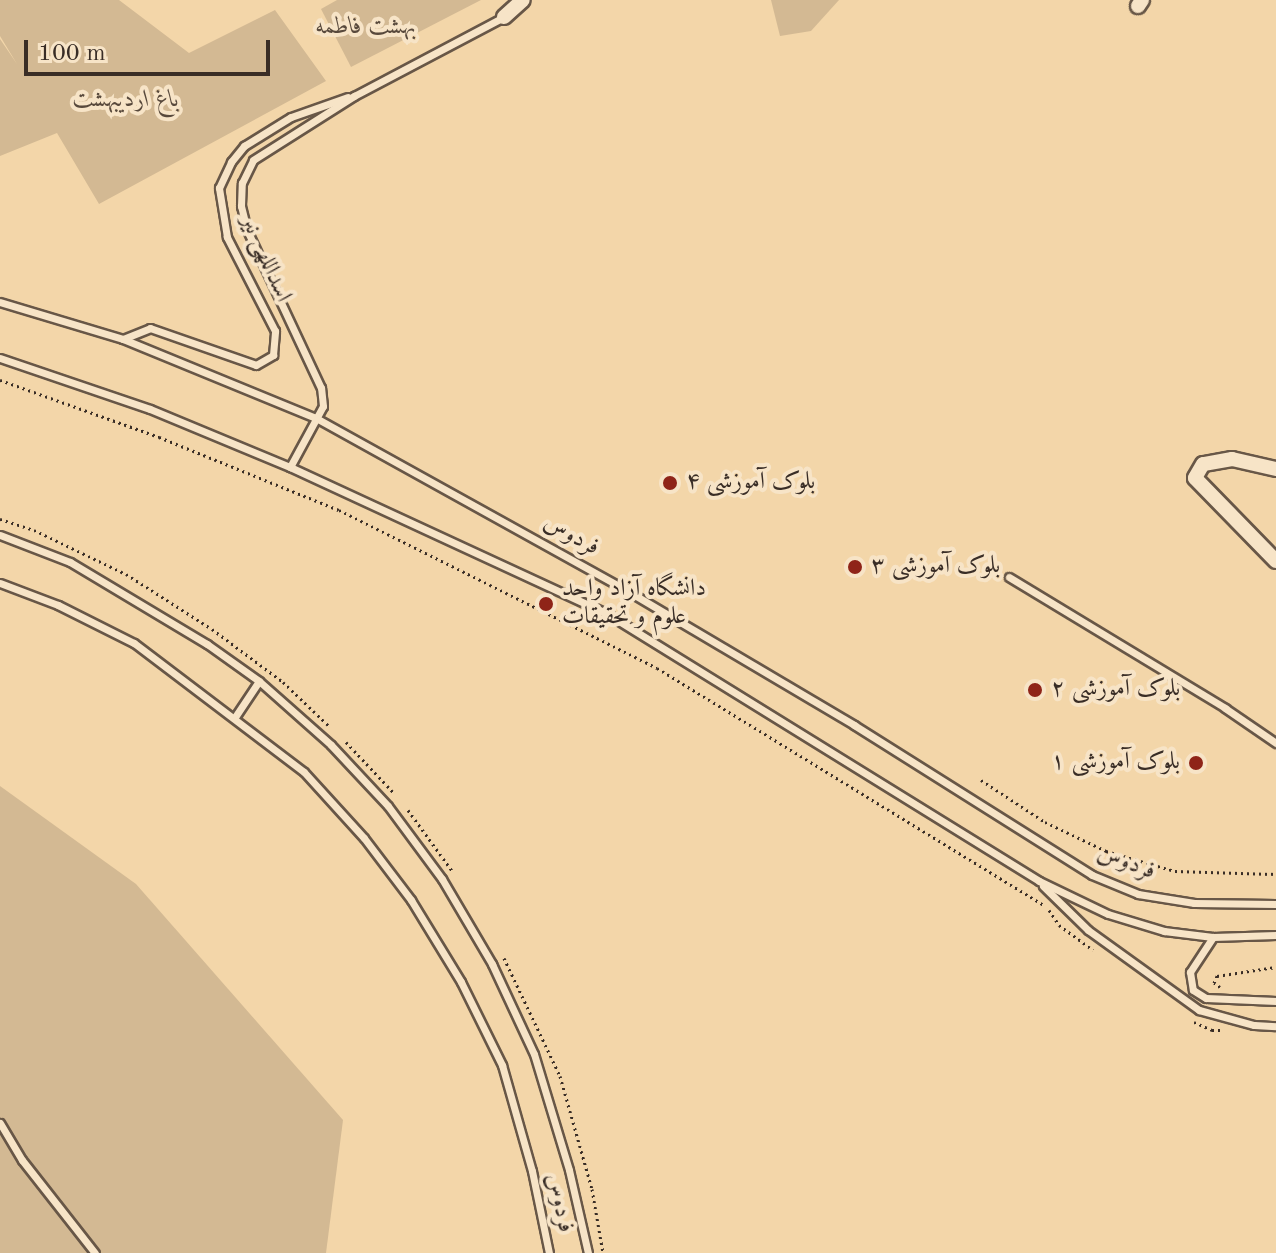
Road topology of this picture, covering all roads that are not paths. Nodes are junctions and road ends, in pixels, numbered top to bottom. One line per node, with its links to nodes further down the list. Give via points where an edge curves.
1 (523, 0): 2 (street, اسداللهی نیر)
2 (504, 17): 3 (lane, اسداللهی نیر)
3 (354, 96): 5 (lane, اسداللهی نیر, via 291,117 244,146 219,188 227,237 275,331 273,355 256,365 150,328); 7 (lane, اسداللهی نیر, via 253,160 242,183 247,230 321,388 323,406)
4 (0, 302): 5 (lane, فردوس)
5 (123, 339): 7 (lane, فردوس)
6 (0, 358): 8 (lane, via 150,409)
7 (316, 418): 8 (lane); 18 (lane, فردوس, via 635,595 1092,875 1149,896 1194,903)
8 (290, 467): 17 (lane, via 606,613)
9 (1276, 469): 11 (street, via 1232,459 1203,464 1195,478)
10 (0, 535): 14 (lane, فردوس, via 70,562)
11 (1276, 561)
12 (1009, 577): 16 (lane)
13 (0, 583): 15 (lane, فردوس, via 134,643)
14 (259, 681): 15 (lane); 26 (lane, فردوس, via 331,745 388,806 442,879 485,952 534,1054)
15 (235, 717): 25 (lane, فردوس, via 304,772 364,838 411,900 461,982 502,1065)
16 (1276, 743)
17 (1039, 881): 20 (lane, via 1108,914 1164,931); 22 (lane, via 1088,930 1199,1010)
18 (1276, 904)
19 (1276, 935): 20 (lane)
20 (1213, 937): 21 (lane, via 1190,972 1193,990 1206,998)
21 (1276, 1001)
22 (1276, 1026)
23 (0, 1123): 24 (lane, via 22,1160)
24 (95, 1253)
25 (549, 1253)
26 (588, 1253)

